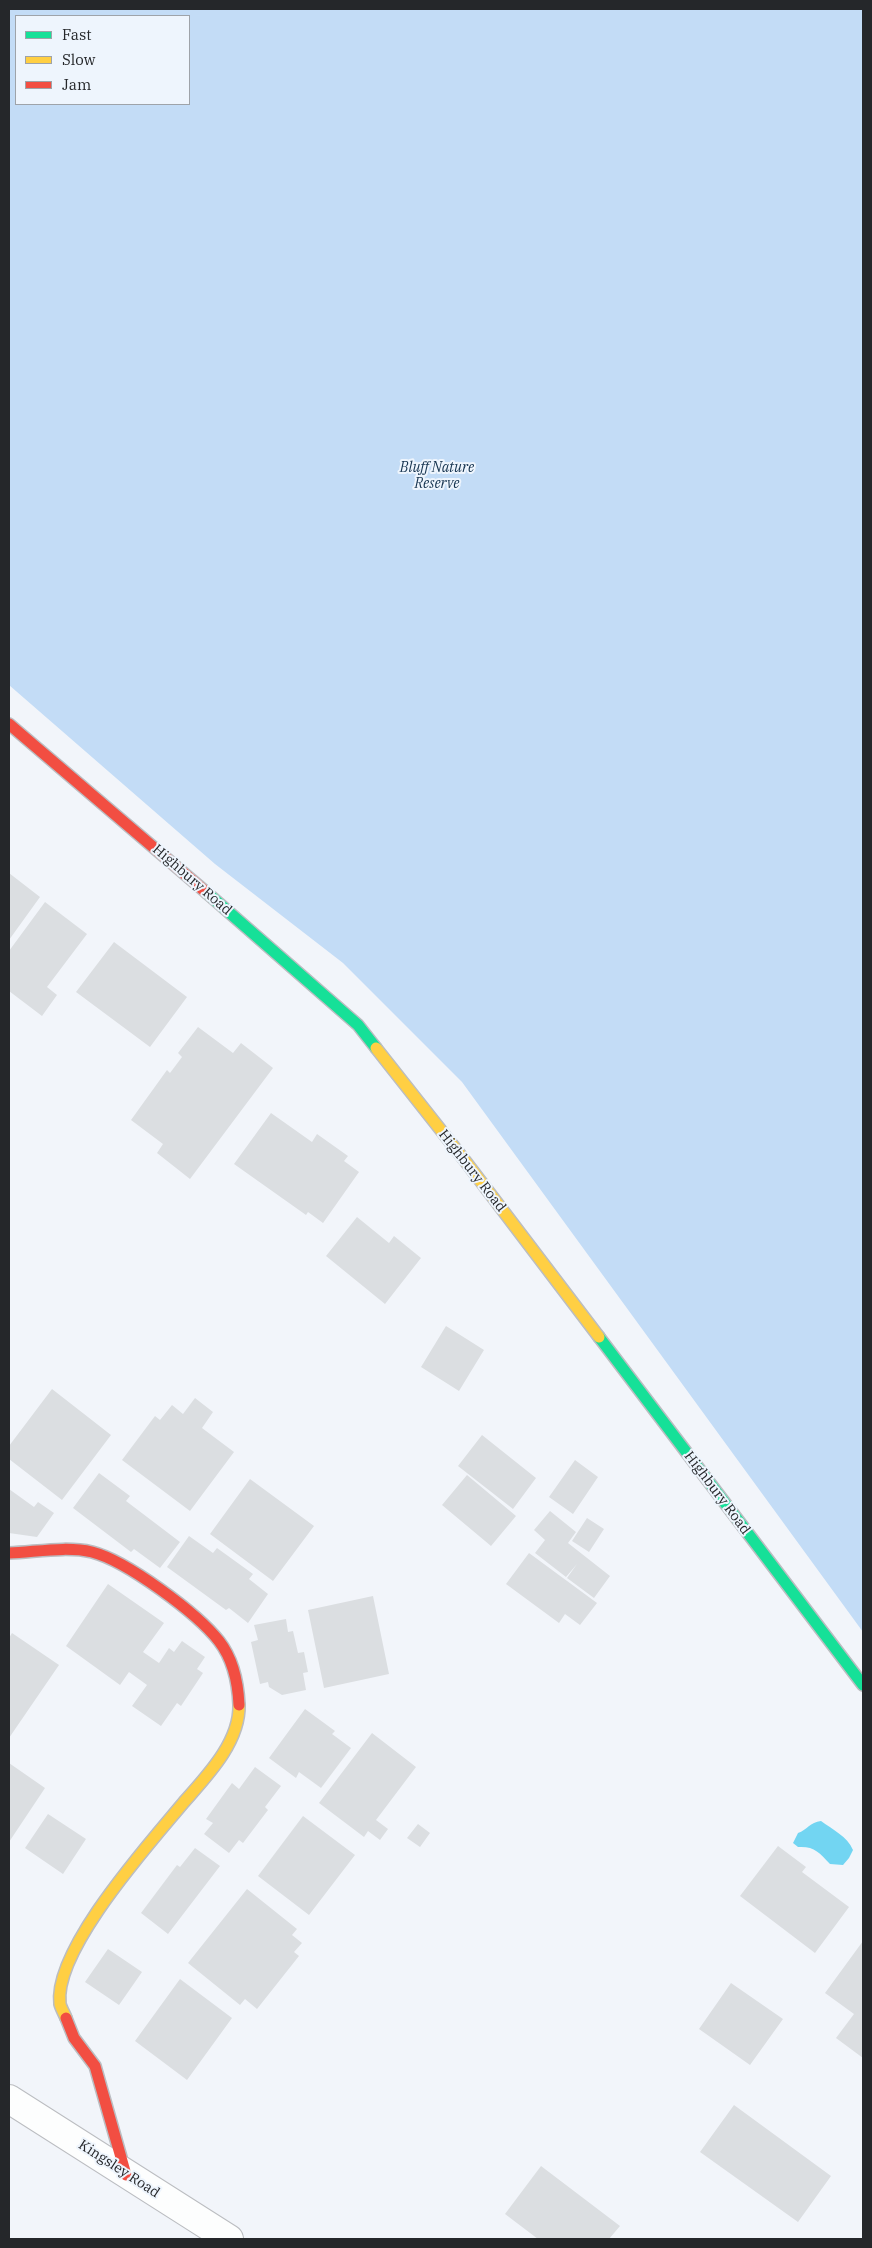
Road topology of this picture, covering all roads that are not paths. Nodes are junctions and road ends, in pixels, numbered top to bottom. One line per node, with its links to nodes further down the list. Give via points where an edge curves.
1 (9, 724): 3 (street, Highbury Road, via 358,1025 466,1162)
2 (9, 1553): 5 (street, via 91,1552 131,1569 196,1617 219,1641 232,1664 238,1687 239,1715 231,1739 208,1774 109,1893 77,1946 62,1979 60,2004 74,2038 95,2066)
3 (863, 1685)
4 (9, 2099): 5 (street, Kingsley Road)
5 (126, 2174): 6 (street, Kingsley Road)
6 (229, 2239)

